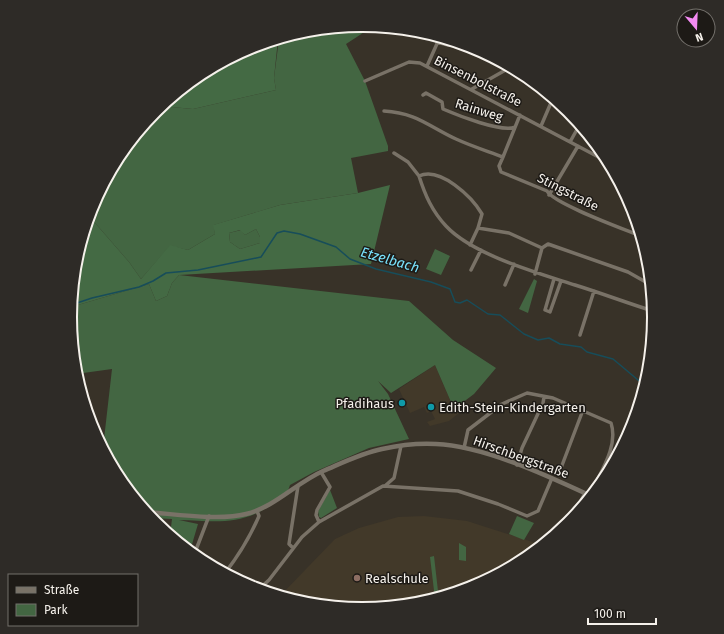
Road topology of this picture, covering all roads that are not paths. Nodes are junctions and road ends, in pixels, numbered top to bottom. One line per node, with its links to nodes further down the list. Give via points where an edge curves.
1 (437, 42): 2 (street)
2 (426, 66): 4 (street, Binsenbolstraße, via 409,62); 5 (street, Binsenbolstraße)
3 (505, 70): 5 (street)
4 (365, 80)
5 (472, 89): 9 (street, Binsenbolstraße)
6 (423, 95): 11 (street, Rainweg, via 426,93 442,102 443,109 460,116 504,128)
7 (551, 104): 10 (street)
8 (384, 111): 17 (street, via 399,112 418,118 457,140)
9 (520, 114): 10 (street, Binsenbolstraße); 11 (street, Stingstraße)
10 (541, 126): 13 (street, Binsenbolstraße)
11 (515, 128): 17 (street, Stingstraße)
12 (577, 130): 13 (street)
13 (570, 142): 14 (street, Binsenbolstraße)
14 (578, 146): 16 (street, Binsenbolstraße); 19 (street)
15 (394, 153): 18 (street, via 408,162)
16 (596, 155)
17 (503, 157): 19 (street, Stingstraße, via 499,166 501,172 547,191)
18 (418, 176): 20 (street, via 428,174 448,181 476,204 482,214); 22 (street, via 434,212 446,227)
19 (549, 195): 21 (street, Stingstraße)
20 (478, 228): 22 (street); 23 (street, via 508,233)
21 (634, 233)
22 (470, 245): 24 (street)
23 (542, 248): 27 (street); 30 (street, via 548,244 628,272)
24 (480, 250): 25 (street); 26 (street)
25 (514, 264): 27 (street); 31 (street)
26 (471, 270)
27 (535, 274): 28 (street)
28 (554, 279): 29 (street); 29 (street, via 545,310 550,312)
29 (560, 281): 32 (street)
30 (645, 282)
31 (505, 285)
32 (594, 291): 33 (street); 34 (street)
33 (647, 310)
34 (580, 335)
35 (544, 397): 36 (street); 38 (street, via 527,393 502,404 468,430); 39 (street)
36 (583, 410): 40 (street); 42 (street, via 611,423 614,433 611,448)
37 (401, 446): 38 (street, Hirschbergstraße, via 437,444); 41 (street, Hirschbergstraße, via 360,455); 44 (street, via 394,478)
38 (464, 448): 39 (street, Hirschbergstraße)
39 (517, 465): 43 (street, Hirschbergstraße)
40 (561, 468)
41 (321, 472): 45 (street, Hirschbergstraße); 50 (street, via 330,487 317,510)
42 (597, 477)
43 (552, 478): 44 (street, via 538,511 527,516 458,491); 46 (street, Hirschbergstraße)
44 (386, 485): 50 (street)
45 (298, 486): 47 (street, Hirschbergstraße); 52 (street, via 289,544)
46 (585, 493)
47 (257, 511): 49 (street, Hirschbergstraße, via 232,516); 53 (street, via 258,516 251,534)
48 (154, 513): 49 (street, Hirschbergstraße)
49 (209, 516): 51 (street)
50 (319, 522): 52 (street)
51 (196, 548)
52 (293, 548): 54 (street)
53 (228, 569)
54 (264, 585)

